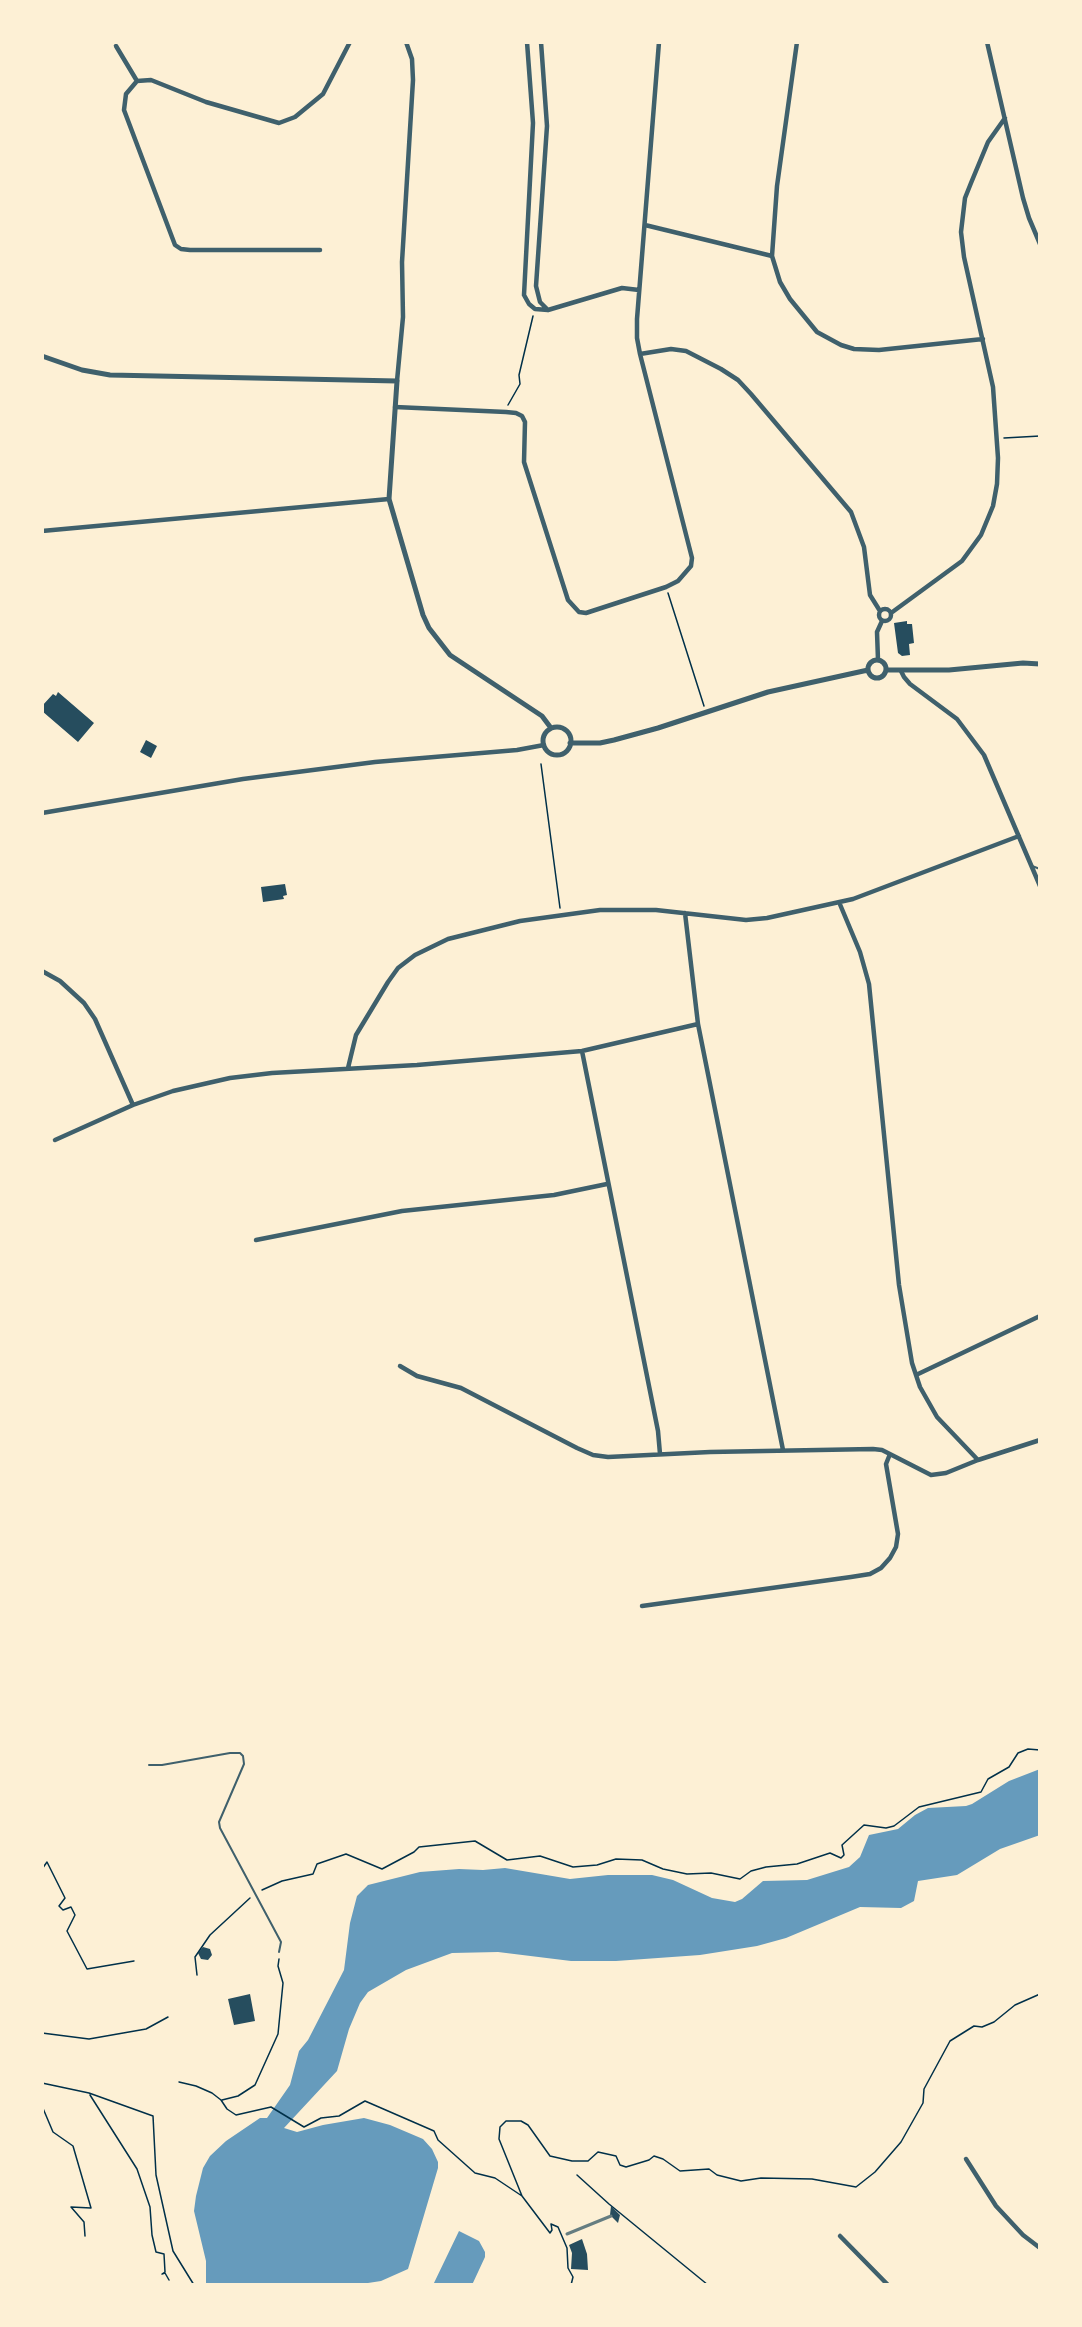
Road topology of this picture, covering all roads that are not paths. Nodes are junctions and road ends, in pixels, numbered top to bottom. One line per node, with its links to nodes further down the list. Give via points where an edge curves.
1 (350, 42): 9 (street, via 323,94 295,117 279,123 206,102 150,80)
2 (406, 42): 20 (street, via 413,80)
3 (527, 42): 16 (street, via 533,123 524,295 535,309)
4 (542, 42): 16 (street, via 547,126 536,286 540,302)
5 (659, 42): 11 (street)
6 (797, 42): 14 (street, via 777,186)
7 (987, 42): 10 (street)
8 (116, 46): 9 (street)
9 (137, 81): 13 (street, via 126,94 124,110 175,244 190,250)
10 (1005, 118): 12 (street, via 1026,208); 17 (street, via 988,142 962,212 964,257)
11 (645, 225): 14 (street); 15 (street)
12 (1040, 244)
13 (320, 250)
14 (772, 255): 17 (street, via 780,282 807,323 841,345 879,350)
15 (639, 290): 16 (street, via 622,288); 18 (street)
16 (548, 310)
17 (983, 339): 25 (street, via 993,387 997,438 998,484 993,506 981,535 962,561)
18 (640, 354): 21 (street, via 692,566 666,587 586,614 573,608 568,600 524,462 522,416); 24 (street, via 686,351 721,369 751,393 851,512 864,547 870,595)
19 (42, 356): 20 (street, via 110,375)
20 (397, 381): 21 (street)
21 (395, 407): 22 (street)
22 (389, 499): 23 (street); 32 (street, via 420,606 438,641 465,666 543,716)
23 (42, 531)
24 (880, 611): 25 (street, via 885,608); 26 (street)
25 (891, 612): 26 (street, via 889,620)
26 (882, 621): 27 (street)
27 (878, 660): 29 (street); 30 (street)
28 (1040, 664): 31 (street)
29 (868, 670): 30 (street, via 879,678); 33 (street, via 768,692 614,740)
30 (886, 670): 31 (street)
31 (902, 671): 36 (street, via 910,684 944,708 970,734 984,755)
32 (551, 728): 33 (street, via 567,731); 34 (street, via 545,734)
33 (570, 743): 34 (street, via 558,755)
34 (544, 745): 35 (street, via 243,779)
35 (42, 813)
36 (1019, 836): 37 (street); 40 (street)
37 (1032, 866): 38 (lane); 39 (street)
38 (1040, 869)
39 (1040, 886)
40 (839, 902): 41 (street, via 746,920); 52 (street, via 861,952 869,984 899,1285)
41 (685, 913): 43 (street); 45 (street, via 622,909 561,915 448,939 398,969 352,1043)
42 (42, 971): 46 (street, via 60,981 95,1019)
43 (698, 1024): 44 (street); 54 (street)
44 (582, 1052): 45 (street); 48 (street)
45 (348, 1068): 46 (street, via 230,1078)
46 (134, 1105): 47 (street)
47 (55, 1140)
48 (607, 1184): 49 (street, via 554,1195 402,1211); 55 (street)
49 (256, 1240)
50 (1040, 1316): 52 (street)
51 (400, 1366): 55 (street, via 417,1376 471,1392 593,1455)
52 (916, 1375): 57 (street, via 937,1417)
53 (1040, 1440): 57 (street)
54 (783, 1450): 55 (street); 56 (street, via 873,1449)
55 (660, 1454)
56 (890, 1454): 57 (street, via 931,1475); 58 (street, via 886,1464 898,1534 896,1547 881,1568 870,1574)
57 (978, 1460)
58 (642, 1606)
59 (149, 1765): 60 (lane, via 230,1753 243,1756 244,1764 219,1822 281,1942)
60 (279, 1952)
61 (966, 2159): 63 (street, via 996,2206)
62 (840, 2236): 64 (street)
63 (1040, 2248)
64 (888, 2285)

